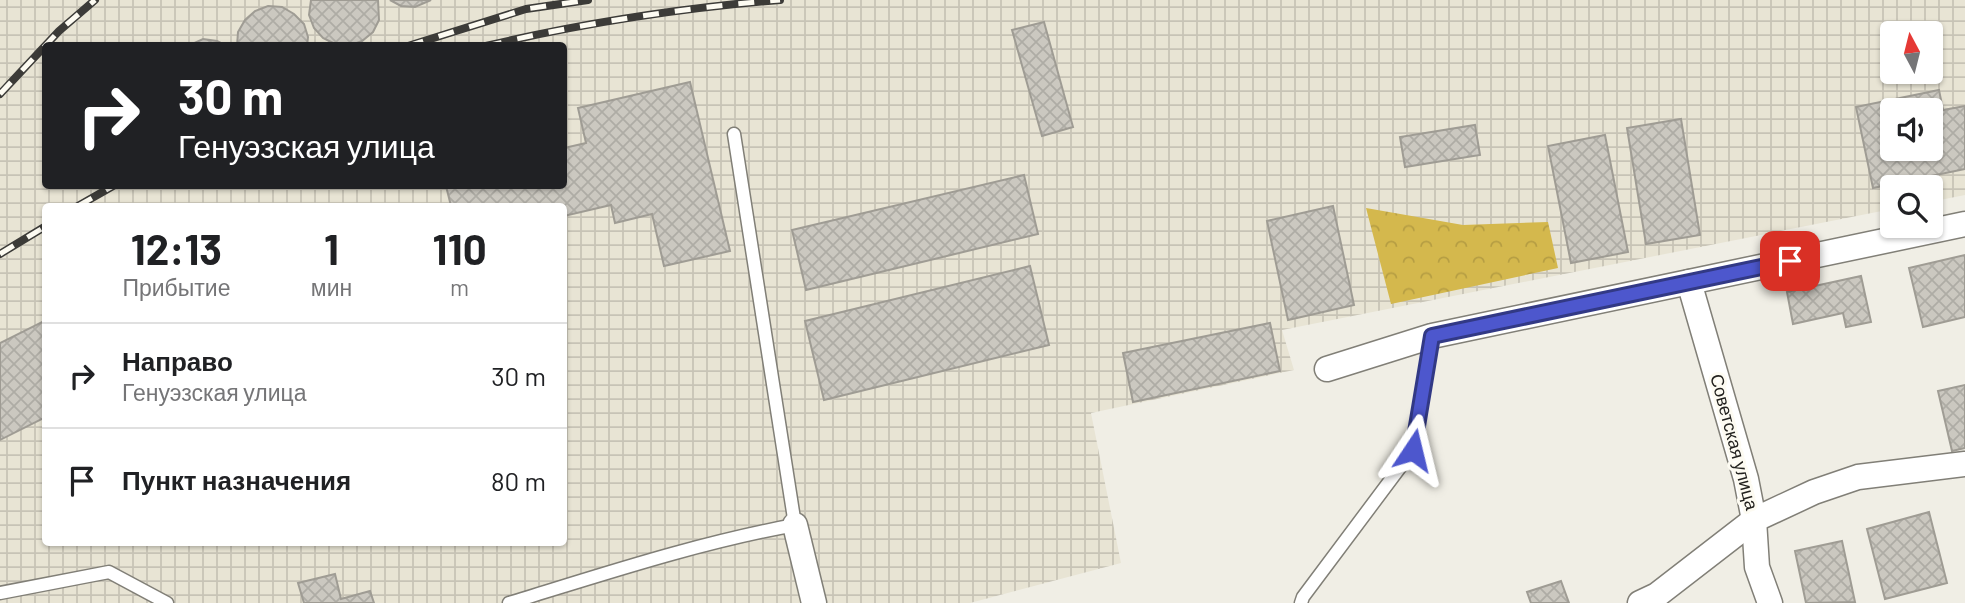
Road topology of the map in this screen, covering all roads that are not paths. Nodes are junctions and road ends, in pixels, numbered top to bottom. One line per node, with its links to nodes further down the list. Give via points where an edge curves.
1 (734, 134): 8 (lane)
2 (1965, 224): 3 (street)
3 (1689, 282): 4 (street); 7 (street, Советская улица)
4 (1432, 336): 5 (street); 13 (lane, via 1413,450)
5 (1327, 369)
6 (1965, 464): 7 (street, via 1858,477)
7 (1754, 520): 14 (street, via 1657,595); 15 (street, Советская улица, via 1757,567)
8 (795, 525): 11 (lane, via 653,558); 12 (street)
9 (0, 593): 10 (lane, via 109,572)
10 (167, 603)
11 (509, 603)
12 (814, 603)
13 (1301, 603)
14 (1640, 603)
15 (1770, 603)

